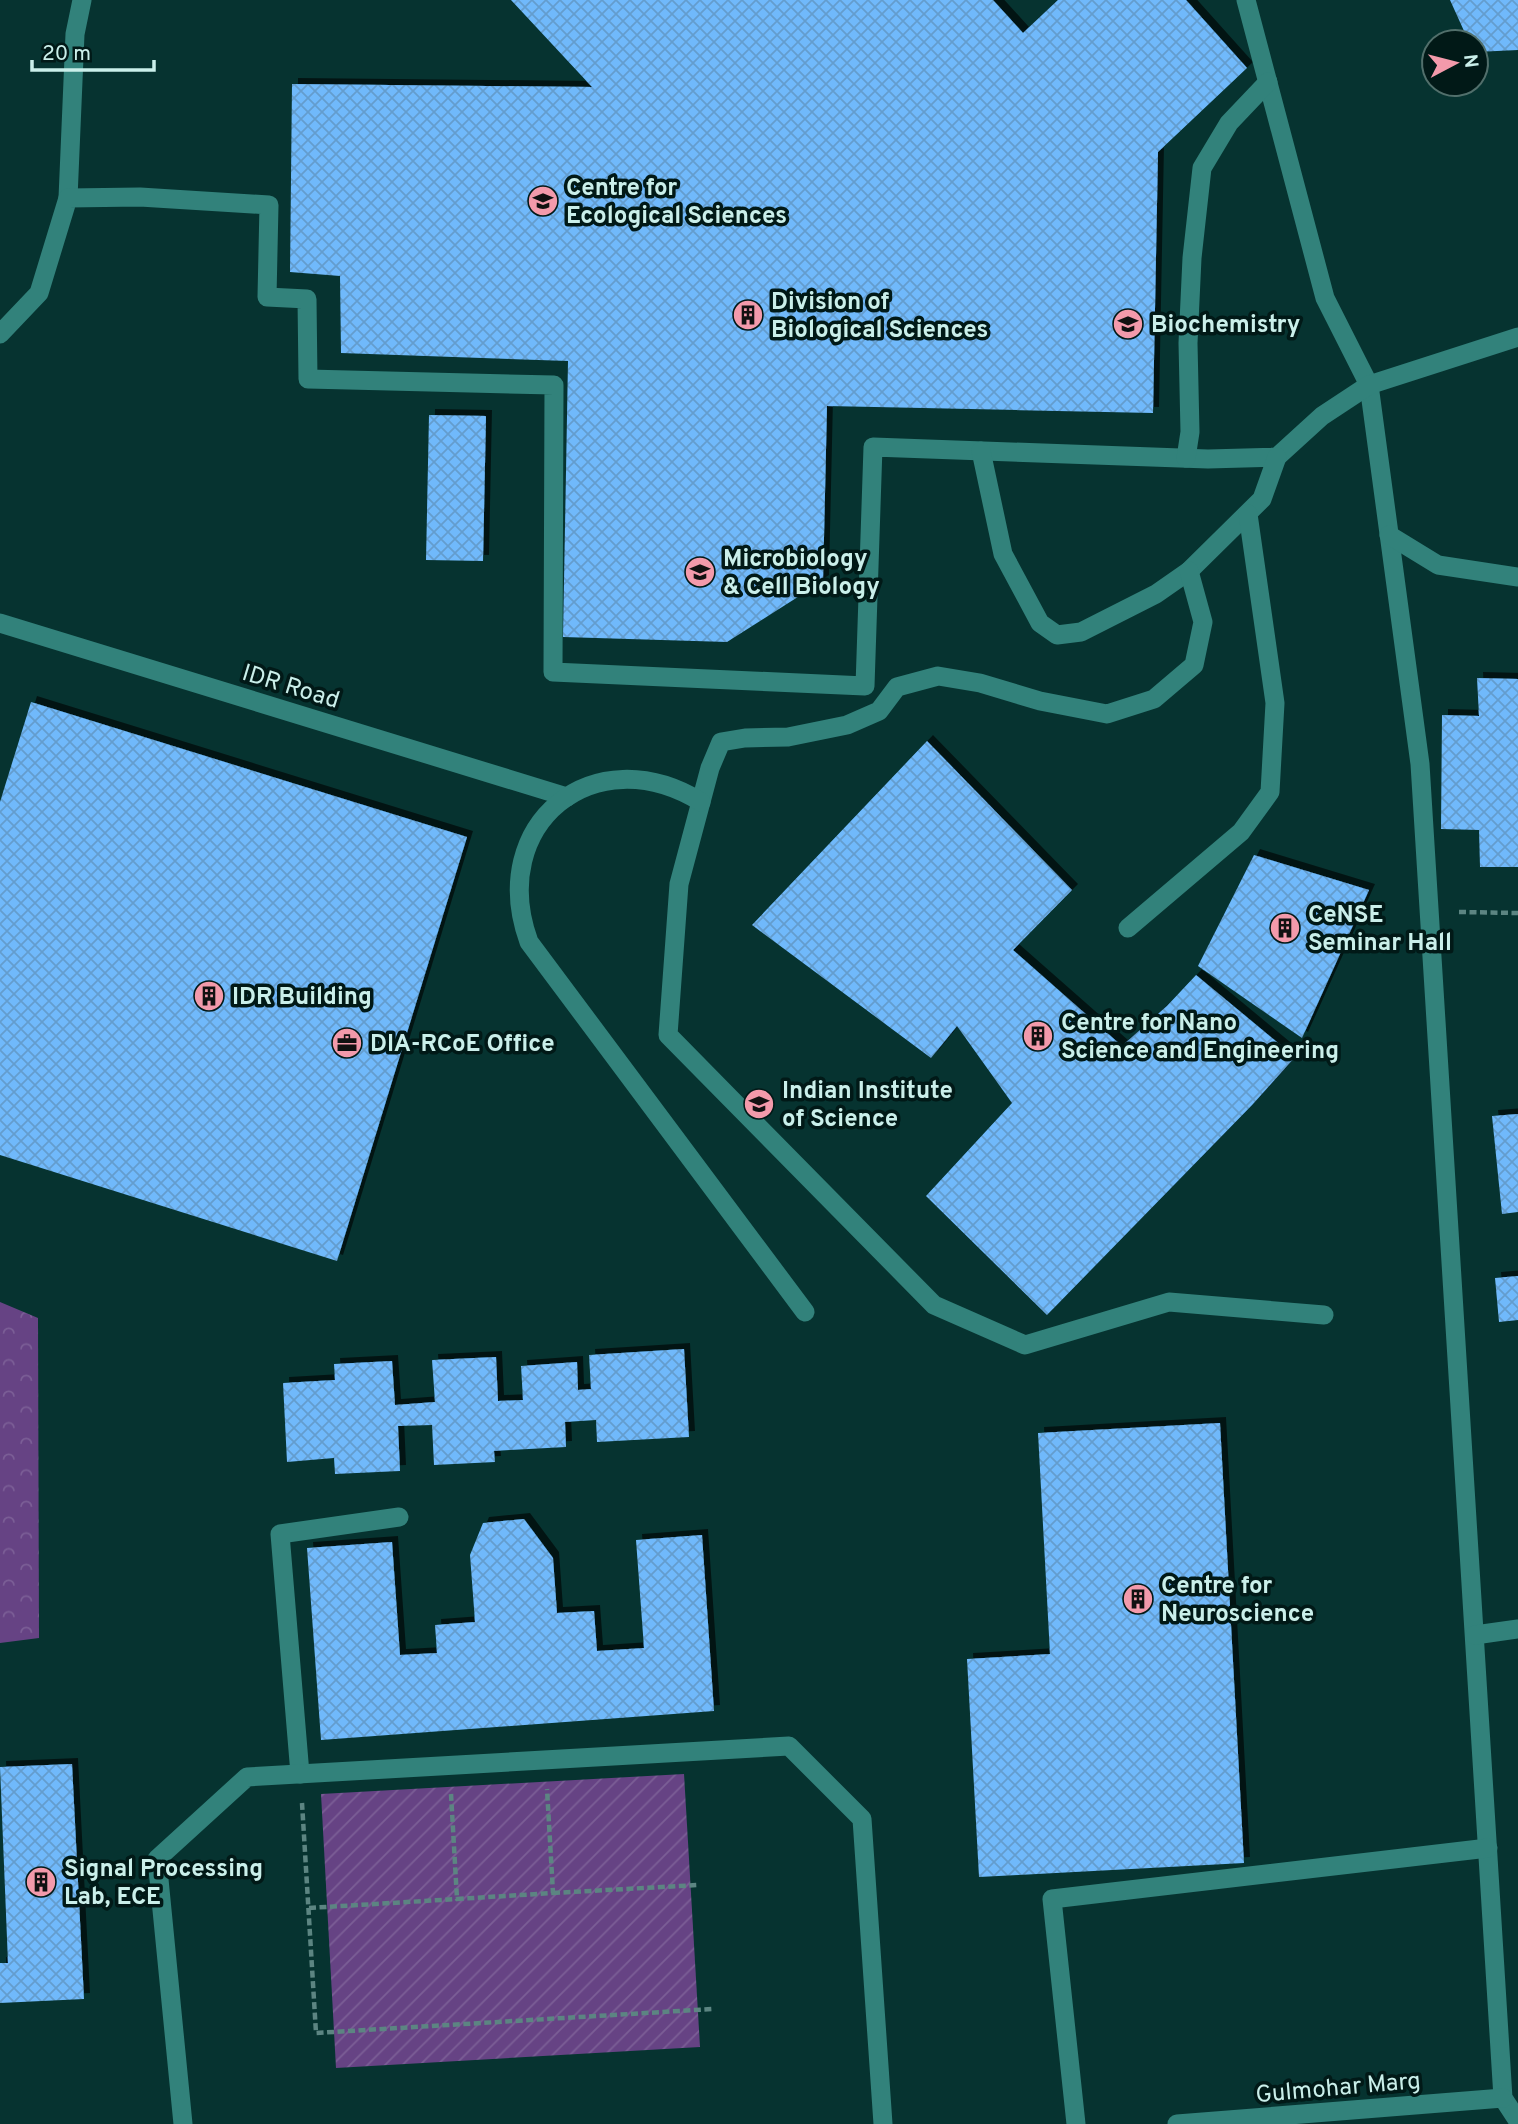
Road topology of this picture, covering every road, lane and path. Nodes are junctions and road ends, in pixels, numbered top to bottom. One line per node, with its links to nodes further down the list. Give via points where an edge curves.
1 (82, 0): 4 (lane, via 75,34)
2 (1246, 0): 3 (lane)
3 (1268, 82): 7 (lane, via 1325,298); 10 (lane, via 1229,124 1202,168 1192,258)
4 (68, 198): 5 (lane, via 39,293); 8 (lane, via 140,197 269,205 267,297 307,299 308,379 554,385 553,672 865,686 873,447)
5 (0, 334)
6 (1518, 337): 7 (lane)
7 (1369, 385): 9 (lane, via 1322,416); 12 (lane)
8 (981, 451): 10 (lane); 13 (lane, via 1003,554 1040,623 1057,635 1092,627)
9 (1277, 457): 10 (lane); 11 (lane, via 1262,499)
10 (1186, 458)
11 (1248, 514): 13 (lane); 20 (lane, via 1275,703 1270,792 1241,832)
12 (1389, 535): 14 (lane, via 1438,565); 18 (lane, via 1420,764)
13 (1189, 571): 17 (lane, via 1203,622 1194,665 1154,699 1107,714 938,676 897,687 879,711 847,726 721,742)
14 (1518, 576)
15 (0, 623): 16 (lane, IDR Road)
16 (567, 797): 17 (lane, via 588,785 635,778 659,781); 21 (lane, via 531,837 521,862 518,902 529,942)
17 (701, 802): 22 (lane, via 679,884 668,1035 934,1305 1025,1345 1169,1301)
18 (1430, 911): 19 (path); 25 (lane)
19 (1518, 913)
20 (1128, 928)
21 (805, 1312)
22 (1324, 1315)
23 (399, 1517): 28 (lane, via 280,1534)
24 (1518, 1629): 25 (lane)
25 (1475, 1635): 29 (lane)
26 (546, 1760): 27 (lane); 31 (path); 38 (lane, via 789,1746 862,1819)
27 (449, 1765): 28 (lane); 32 (path)
28 (300, 1774): 33 (path); 37 (lane, via 247,1777 157,1859)
29 (1488, 1848): 35 (lane); 39 (lane, via 1052,1899)
30 (698, 1885): 31 (path)
31 (553, 1893): 32 (path)
32 (457, 1899): 33 (path)
33 (309, 1908): 34 (path, via 316,2033)
34 (712, 2009)
35 (1503, 2098): 36 (lane); 40 (lane, Gulmohar Marg)
36 (1518, 2121)
37 (183, 2124)
38 (883, 2124)
39 (1076, 2124)
40 (1177, 2124)

